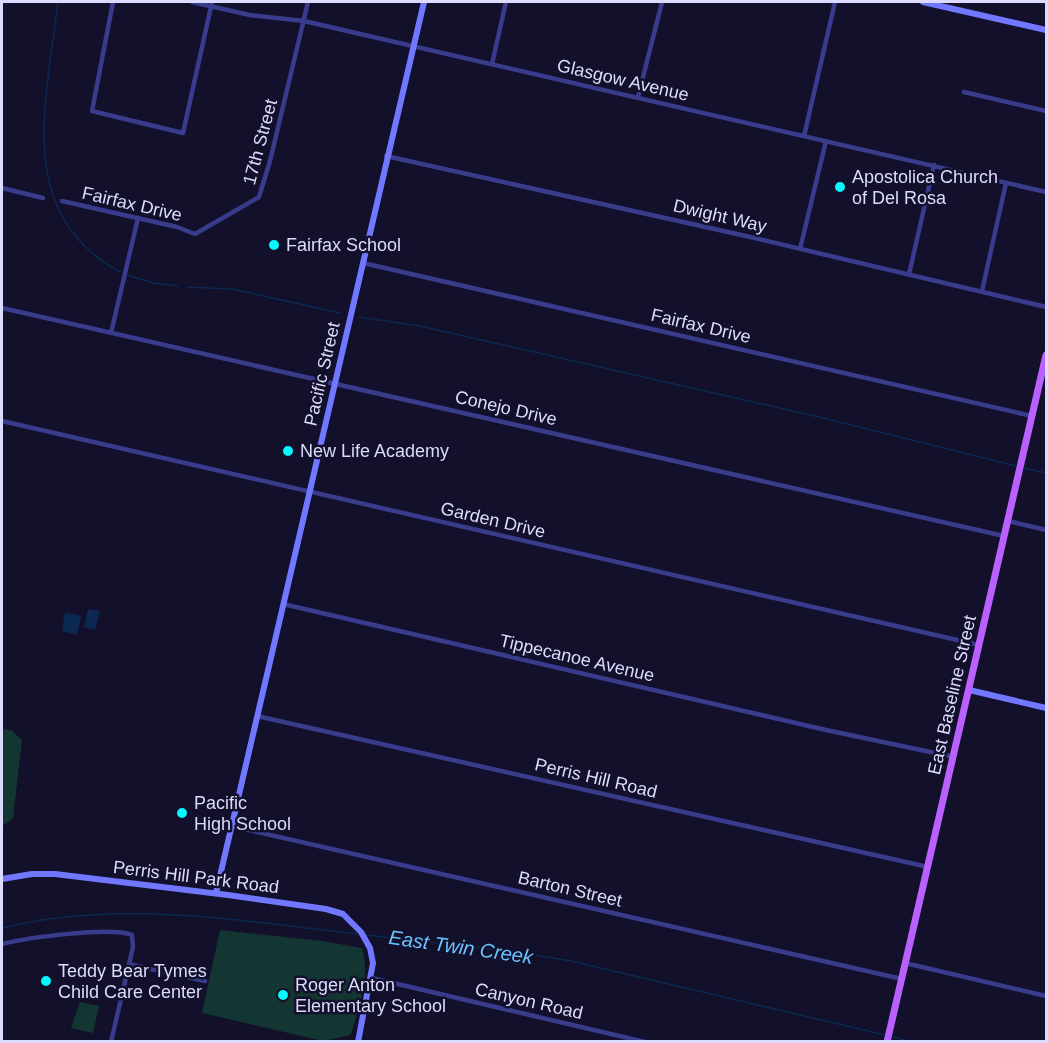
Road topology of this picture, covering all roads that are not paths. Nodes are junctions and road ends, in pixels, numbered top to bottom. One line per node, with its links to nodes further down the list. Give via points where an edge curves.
1 (114, 2): 9 (street, via 92,111 183,133)
2 (192, 2): 9 (street, Glasgow Avenue)
3 (308, 2): 10 (street, 17th Street)
4 (424, 2): 12 (street, Pacific Street)
5 (506, 2): 13 (street)
6 (662, 2): 15 (street)
7 (836, 2): 17 (street)
8 (923, 2): 11 (street)
9 (212, 4): 10 (street, Glasgow Avenue, via 250,15)
10 (304, 21): 12 (street, Glasgow Avenue); 27 (street, 17th Street, via 263,190 259,197)
11 (1047, 30)
12 (414, 46): 13 (street, Glasgow Avenue); 19 (street, Pacific Street)
13 (492, 64): 15 (street, Glasgow Avenue)
14 (964, 92): 16 (street)
15 (639, 97): 17 (street, Glasgow Avenue)
16 (1047, 111)
17 (804, 136): 18 (street, Glasgow Avenue)
18 (826, 141): 20 (street, Glasgow Avenue); 28 (street)
19 (386, 156): 28 (street, Dwight Way); 29 (street, Pacific Street)
20 (934, 165): 21 (street, Glasgow Avenue); 30 (street)
21 (1006, 183): 23 (street, Glasgow Avenue); 31 (street)
22 (2, 188): 24 (street)
23 (1047, 192)
24 (43, 198)
25 (63, 201): 26 (street, Fairfax Drive)
26 (138, 218): 27 (street, Fairfax Drive); 34 (street)
27 (195, 234)
28 (800, 249): 30 (street, Dwight Way)
29 (363, 263): 36 (street, Pacific Street); 37 (street, Fairfax Drive)
30 (909, 274): 31 (street, Dwight Way)
31 (982, 291): 32 (street, Dwight Way)
32 (1047, 307)
33 (2, 308): 34 (street, Conejo Drive)
34 (111, 333): 36 (street, Conejo Drive)
35 (1047, 355): 37 (main road, East Baseline Street)
36 (335, 382): 39 (street, Pacific Street); 42 (street, Conejo Drive)
37 (1032, 416): 40 (main road, East Baseline Street)
38 (2, 421): 39 (street, Garden Drive)
39 (309, 492): 43 (street, Pacific Street); 44 (street, Garden Drive)
40 (1008, 521): 41 (street); 42 (main road, East Baseline Street)
41 (1047, 530)
42 (1004, 536): 44 (main road, East Baseline Street)
43 (283, 604): 47 (street, Pacific Street); 48 (street, Tippecanoe Avenue)
44 (979, 645): 45 (main road, East Baseline Street)
45 (969, 690): 46 (street); 48 (main road, East Baseline Street)
46 (1047, 708)
47 (257, 716): 49 (street, Pacific Street); 50 (street, Perris Hill Road)
48 (954, 757): 50 (main road, East Baseline Street)
49 (231, 826): 52 (street, Pacific Street); 57 (street, Barton Street)
50 (928, 867): 54 (main road, East Baseline Street)
51 (2, 879): 52 (street, Perris Hill Park Road, via 55,874)
52 (216, 893): 56 (street, Perris Hill Park Road, via 326,909 352,921 369,946)
53 (2, 944): 55 (street, via 30,937 126,932 134,941)
54 (905, 963): 57 (main road, East Baseline Street); 59 (street)
55 (129, 964): 58 (street); 60 (street)
56 (372, 978): 61 (street); 62 (street, Canyon Road)
57 (902, 979): 63 (main road, East Baseline Street)
58 (205, 981)
59 (1047, 996)
60 (111, 1041)
61 (358, 1041)
62 (645, 1041)
63 (887, 1041)

